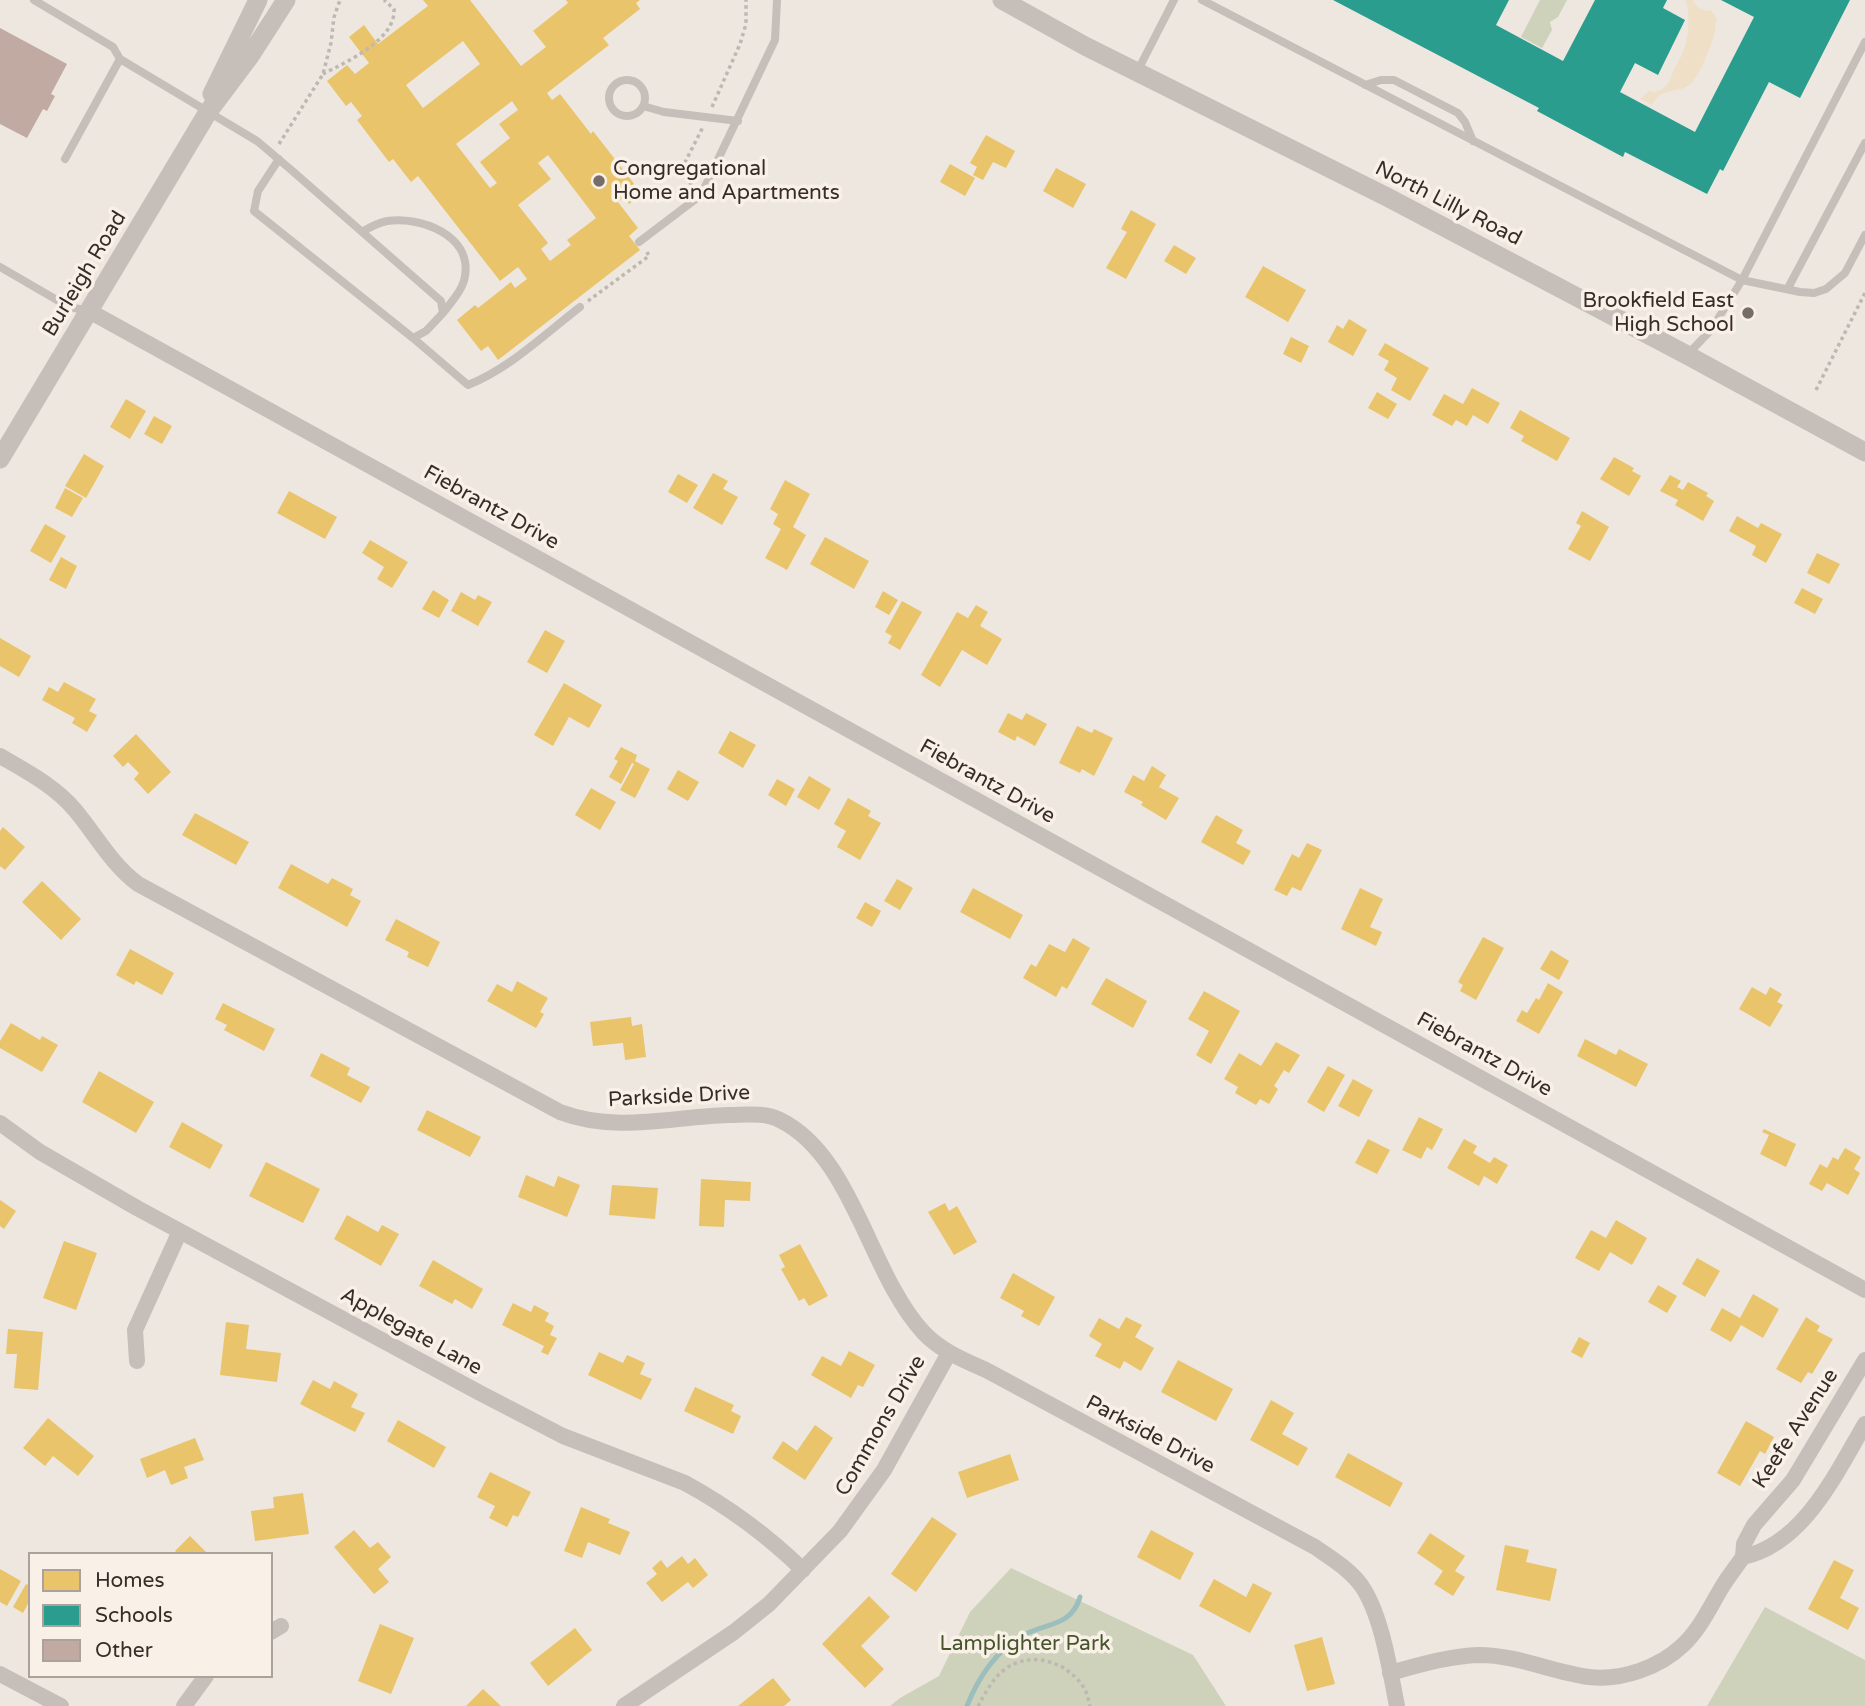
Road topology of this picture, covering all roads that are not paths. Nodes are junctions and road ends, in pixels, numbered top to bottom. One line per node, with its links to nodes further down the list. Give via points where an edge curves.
1 (34, 0): 9 (lane, via 113,47)
2 (258, 0): 13 (street, Burleigh Road, via 215,85)
3 (286, 0): 13 (street, Burleigh Road)
4 (777, 0): 14 (lane, via 775,40)
5 (1174, 0): 10 (lane)
6 (1202, 0): 11 (lane)
7 (1002, 1): 10 (street, North Lilly Road)
8 (1865, 42): 23 (lane)
9 (120, 59): 13 (lane); 18 (lane)
10 (1137, 72): 29 (street, North Lilly Road)
11 (1365, 85): 15 (lane); 15 (lane, via 1394,80 1447,107 1465,122)
12 (643, 106): 12 (lane, via 643,89 634,81 622,80 609,92 609,104 617,114 635,115); 14 (lane)
13 (208, 112): 17 (lane); 26 (street, Burleigh Road)
14 (738, 121): 21 (lane, via 701,195)
15 (1473, 141): 23 (lane)
16 (1865, 143): 24 (lane)
17 (276, 157): 19 (lane); 28 (lane, via 258,191 254,211)
18 (65, 159)
19 (362, 232): 27 (lane, via 441,301); 27 (lane, via 388,221 410,222 434,227 453,240 463,254 466,272)
20 (1865, 235): 24 (lane, via 1845,273 1826,289 1814,293)
21 (639, 242)
22 (0, 267): 26 (lane, via 69,307)
23 (1742, 280): 24 (lane); 29 (lane, via 1710,330)
24 (1788, 288)
25 (580, 307): 28 (lane, via 513,359 468,386)
26 (89, 311): 31 (street, Burleigh Road); 35 (street, Fiebrantz Drive)
27 (443, 313): 28 (lane)
28 (413, 338)
29 (1687, 355): 30 (street, North Lilly Road)
30 (1865, 452)
31 (0, 459)
32 (0, 756): 36 (street, Parkside Drive, via 62,797 115,863 138,884 560,1112 608,1123 762,1114 780,1120 816,1146 827,1161 907,1309 923,1332)
33 (0, 1123): 34 (street, Applegate Lane, via 40,1152)
34 (180, 1231): 38 (street, via 135,1330); 41 (street, Applegate Lane, via 563,1436 685,1483 744,1518)
35 (1865, 1290)
36 (949, 1353): 41 (street, Commons Drive, via 878,1480); 42 (street, Parkside Drive, via 1315,1547 1344,1567 1362,1586 1379,1626)
37 (1865, 1360): 40 (street, Keefe Avenue, via 1793,1480 1755,1525)
38 (137, 1361)
39 (1865, 1424): 40 (street, via 1810,1511 1787,1536 1761,1553)
40 (1743, 1557): 42 (street, Keefe Avenue, via 1683,1645 1648,1669 1592,1678 1480,1655)
41 (803, 1570): 47 (street, Commons Drive, via 734,1632)
42 (1390, 1672): 48 (street, Parkside Drive)
43 (0, 1674): 45 (street)
44 (205, 1678): 46 (street)
45 (61, 1706)
46 (184, 1706)
47 (624, 1706)
48 (1397, 1706)

